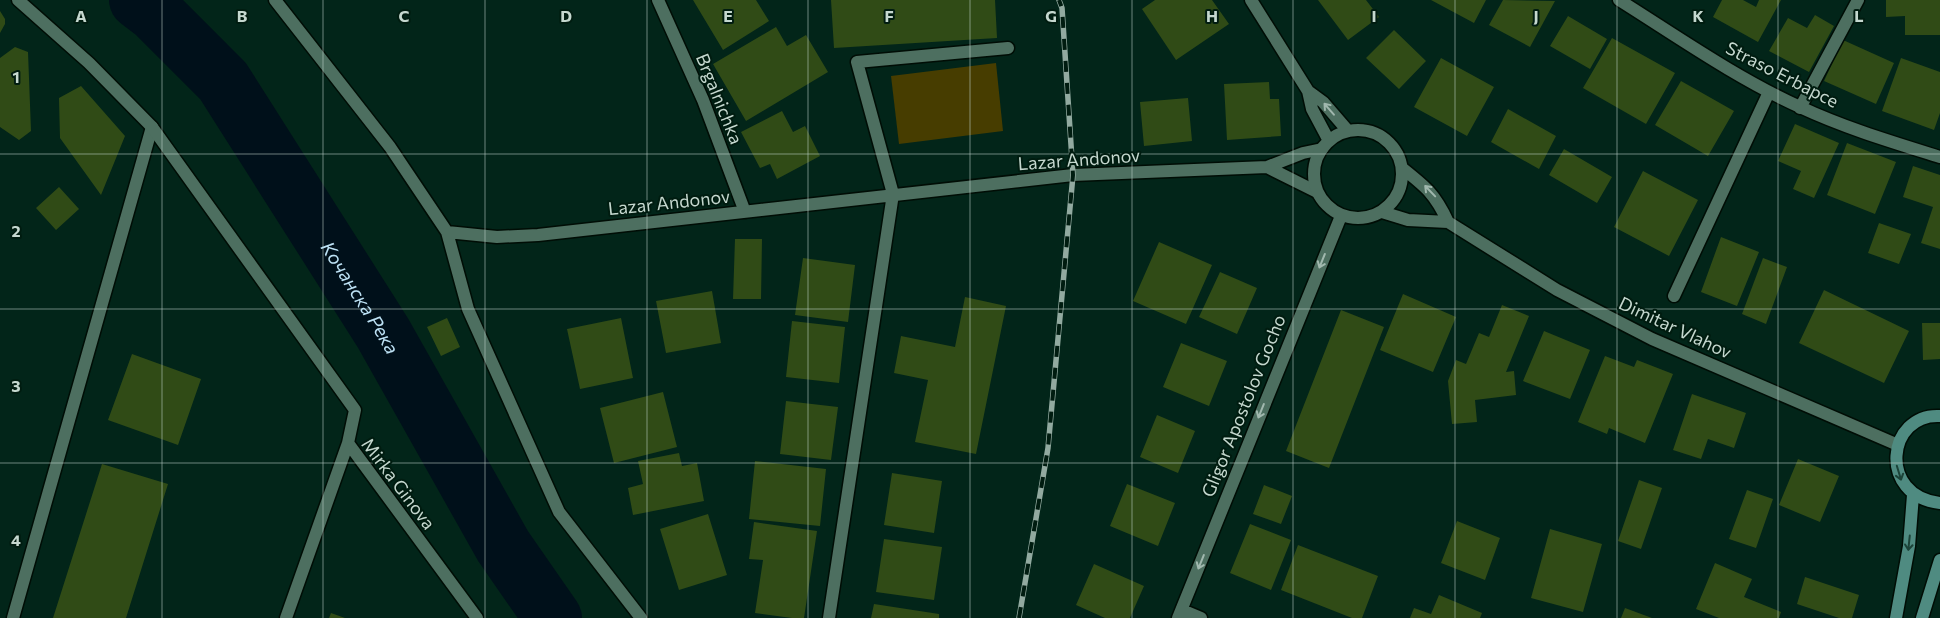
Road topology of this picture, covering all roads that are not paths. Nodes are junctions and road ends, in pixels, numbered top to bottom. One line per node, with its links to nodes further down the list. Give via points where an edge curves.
1 (18, 0): 11 (street, via 89,63)
2 (275, 0): 23 (street, via 390,147)
3 (658, 0): 19 (street, Brgalnichka, via 703,100)
4 (1251, 0): 8 (street)
5 (1619, 0): 9 (street, Straso Erbapce)
6 (1858, 0): 10 (street)
7 (1008, 48): 18 (street, via 857,62)
8 (1308, 91): 12 (street, one-way to 8, via 1323,102); 13 (street)
9 (1769, 92): 10 (street, Straso Erbapce); 24 (street)
10 (1800, 108): 14 (street, Straso Erbapce, via 1858,132)
11 (152, 127): 26 (street, via 354,410); 32 (street)
12 (1348, 131): 13 (street); 16 (street, via 1363,130 1389,142 1398,154)
13 (1325, 145): 15 (street, Lazar Andonov); 17 (street, via 1315,162)
14 (1940, 157)
15 (1267, 167): 17 (street, Lazar Andonov); 18 (street, Lazar Andonov, via 1074,176)
16 (1402, 168): 20 (street, via 1398,193); 22 (street, one-way to 16, via 1429,189)
17 (1317, 192): 21 (street, via 1331,210)
18 (893, 194): 19 (street, Lazar Andonov); 36 (street)
19 (745, 212): 23 (street, Lazar Andonov, via 538,235 497,237)
20 (1382, 212): 21 (street, via 1369,218); 22 (street, Dimitar Vlahov, via 1408,220)
21 (1341, 216): 31 (street, Gligor Apostolov Gocho, one-way to 31)
22 (1448, 222): 27 (street, Dimitar Vlahov, via 1557,290 1652,339)
23 (447, 232): 35 (street, via 468,309 559,512)
24 (1674, 296)
25 (1940, 416): 27 (main road, via 1918,420 1906,430)
26 (348, 443): 33 (street, Mirka Ginova); 34 (street, Mirka Ginova)
27 (1898, 445): 28 (main road, one-way to 28, via 1896,463 1901,481)
28 (1913, 495): 29 (main road, via 1927,502); 38 (main road, one-way to 38, via 1910,546)
29 (1940, 503)
30 (1940, 560): 39 (main road)
31 (1180, 614): 37 (street, Gligor Apostolov Gocho)
32 (13, 618)
33 (286, 618)
34 (477, 618)
35 (641, 618)
36 (829, 618)
37 (1201, 618)
38 (1896, 618)
39 (1922, 618)

